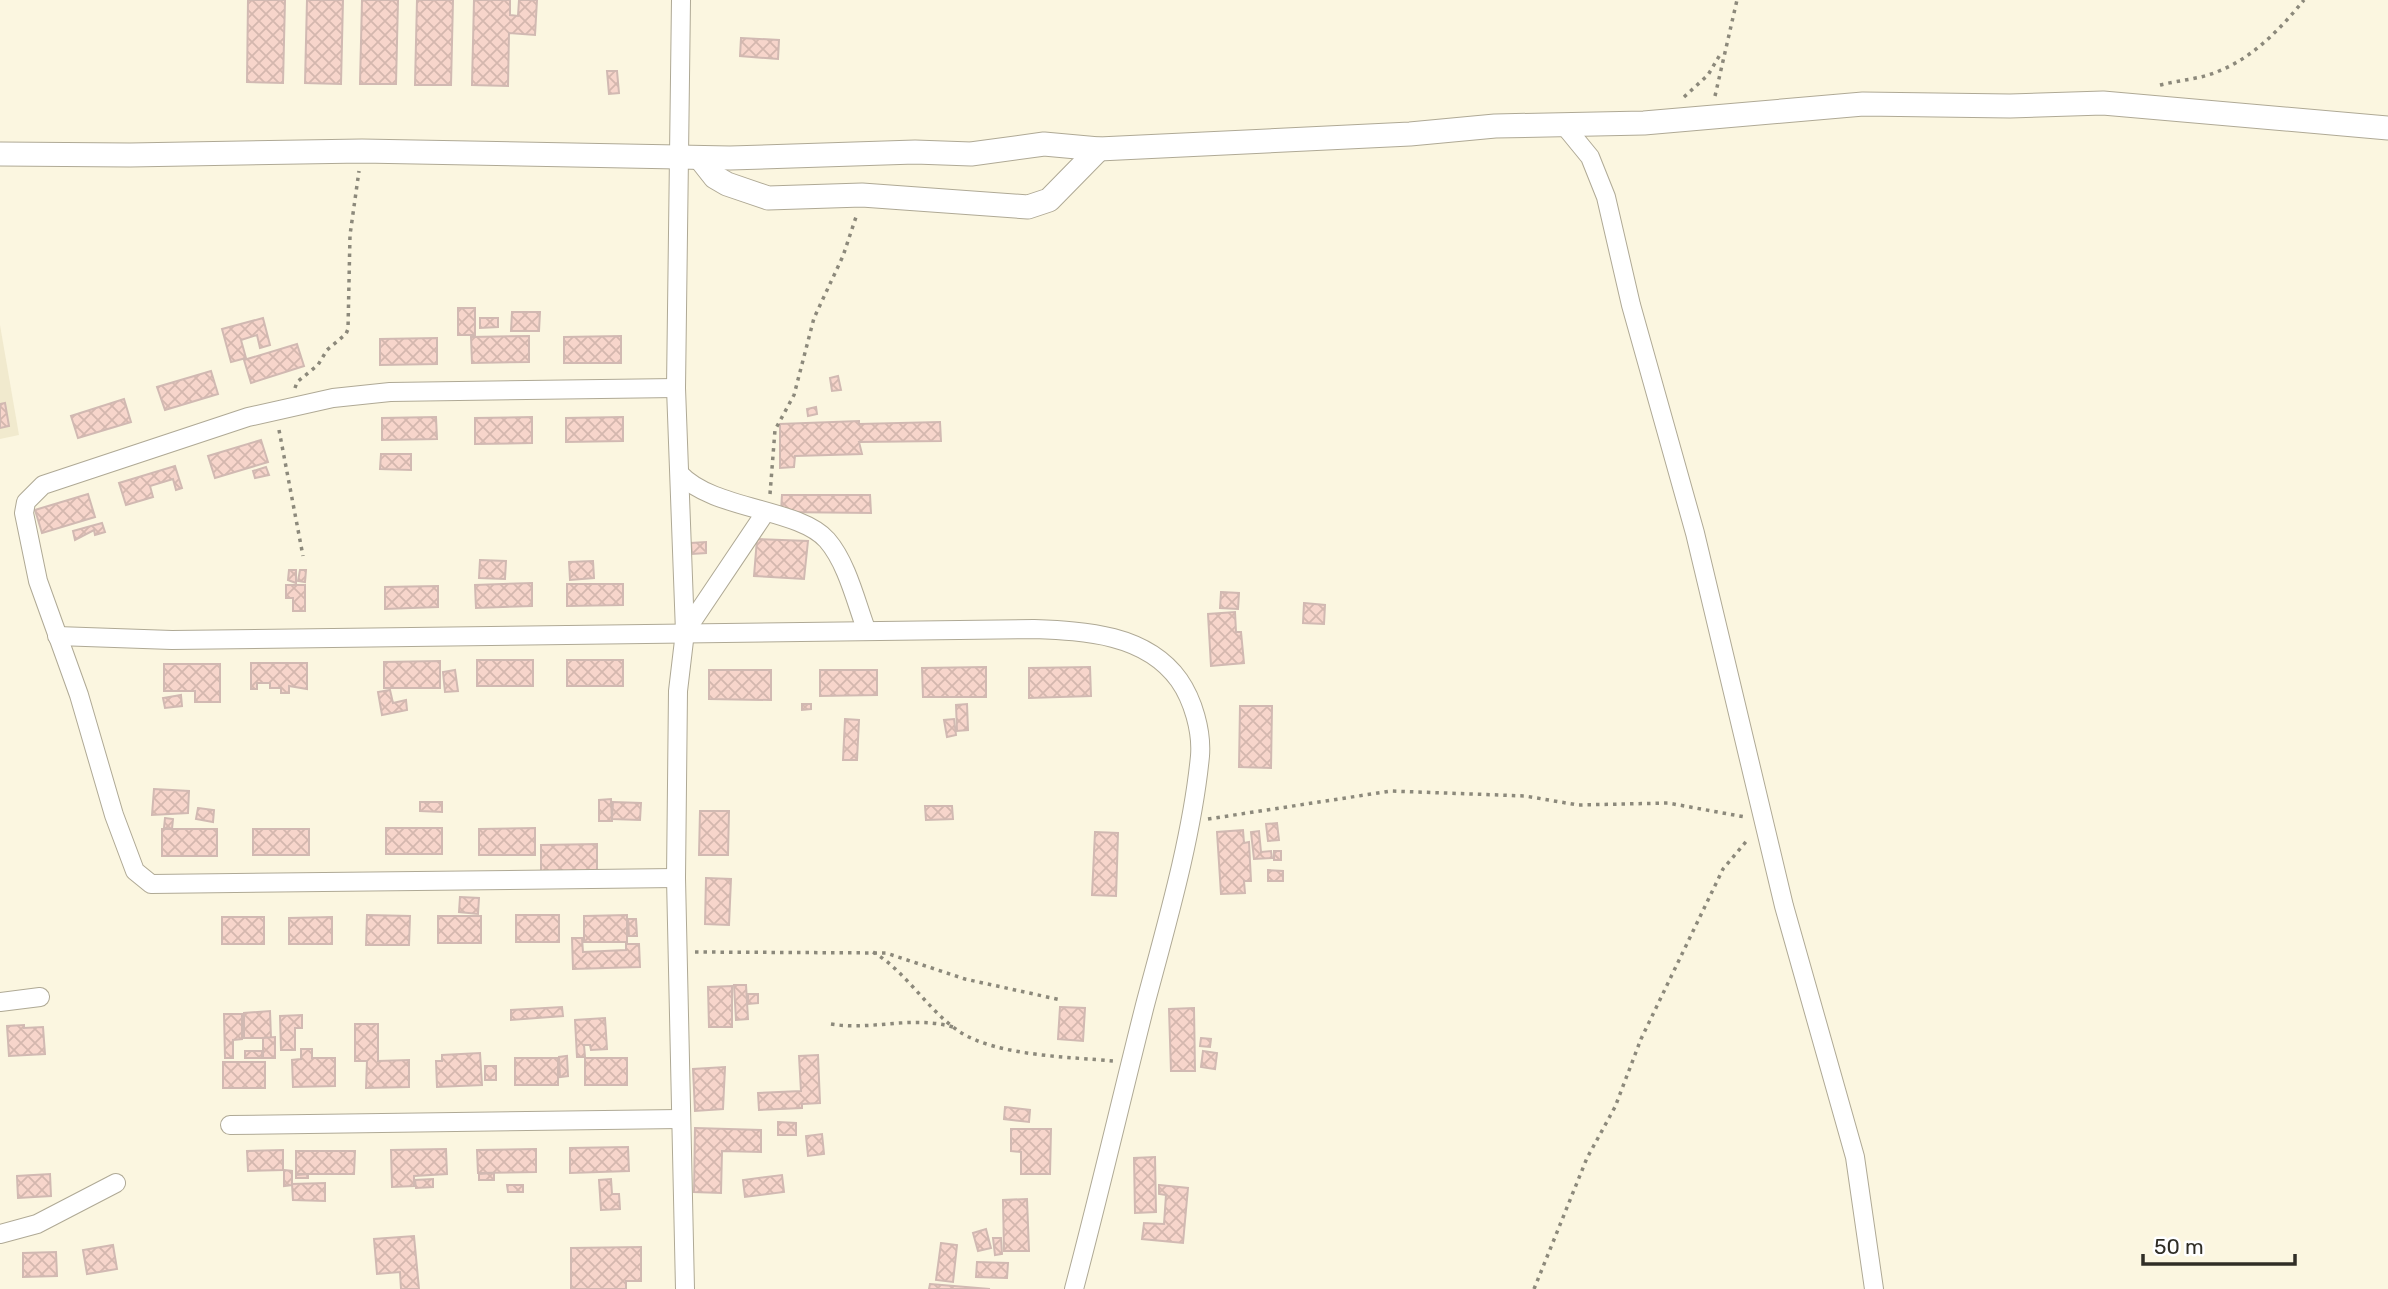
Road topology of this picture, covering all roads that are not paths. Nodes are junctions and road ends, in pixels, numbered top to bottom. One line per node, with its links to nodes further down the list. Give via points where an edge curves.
1 (681, 0): 6 (street)
2 (1563, 124): 3 (street, via 1710,118 1838,104 2103,103); 4 (street); 23 (street, via 1590,158 1606,197 1627,290 1695,533 1763,824 1855,1157)
3 (2388, 128)
4 (1099, 149): 7 (street, via 1044,144 971,154); 7 (street, via 1071,181 1040,205 1009,206 862,195 755,196 715,177)
5 (0, 154): 6 (street, via 362,151)
6 (677, 157): 7 (street); 8 (street)
7 (700, 158)
8 (676, 388): 9 (street); 13 (street, via 390,392 296,405 68,475 33,491 26,502 24,524)
9 (680, 474): 10 (street, via 700,489); 12 (street)
10 (765, 513): 11 (street, via 818,532 828,541); 12 (street)
11 (866, 629): 12 (street); 22 (street, via 1082,631 1115,639 1159,659 1179,680 1197,725 1200,754 1188,821)
12 (685, 632): 13 (street, via 172,640); 14 (street, via 678,691)
13 (57, 636): 14 (street, via 127,852 135,871 151,884)
14 (676, 878): 17 (street)
15 (40, 997): 16 (street)
16 (0, 1002)
17 (680, 1119): 18 (street); 21 (street)
18 (230, 1125)
19 (116, 1183): 20 (street, via 37,1224)
20 (0, 1234)
21 (685, 1289)
22 (1074, 1289)
23 (1874, 1289)

